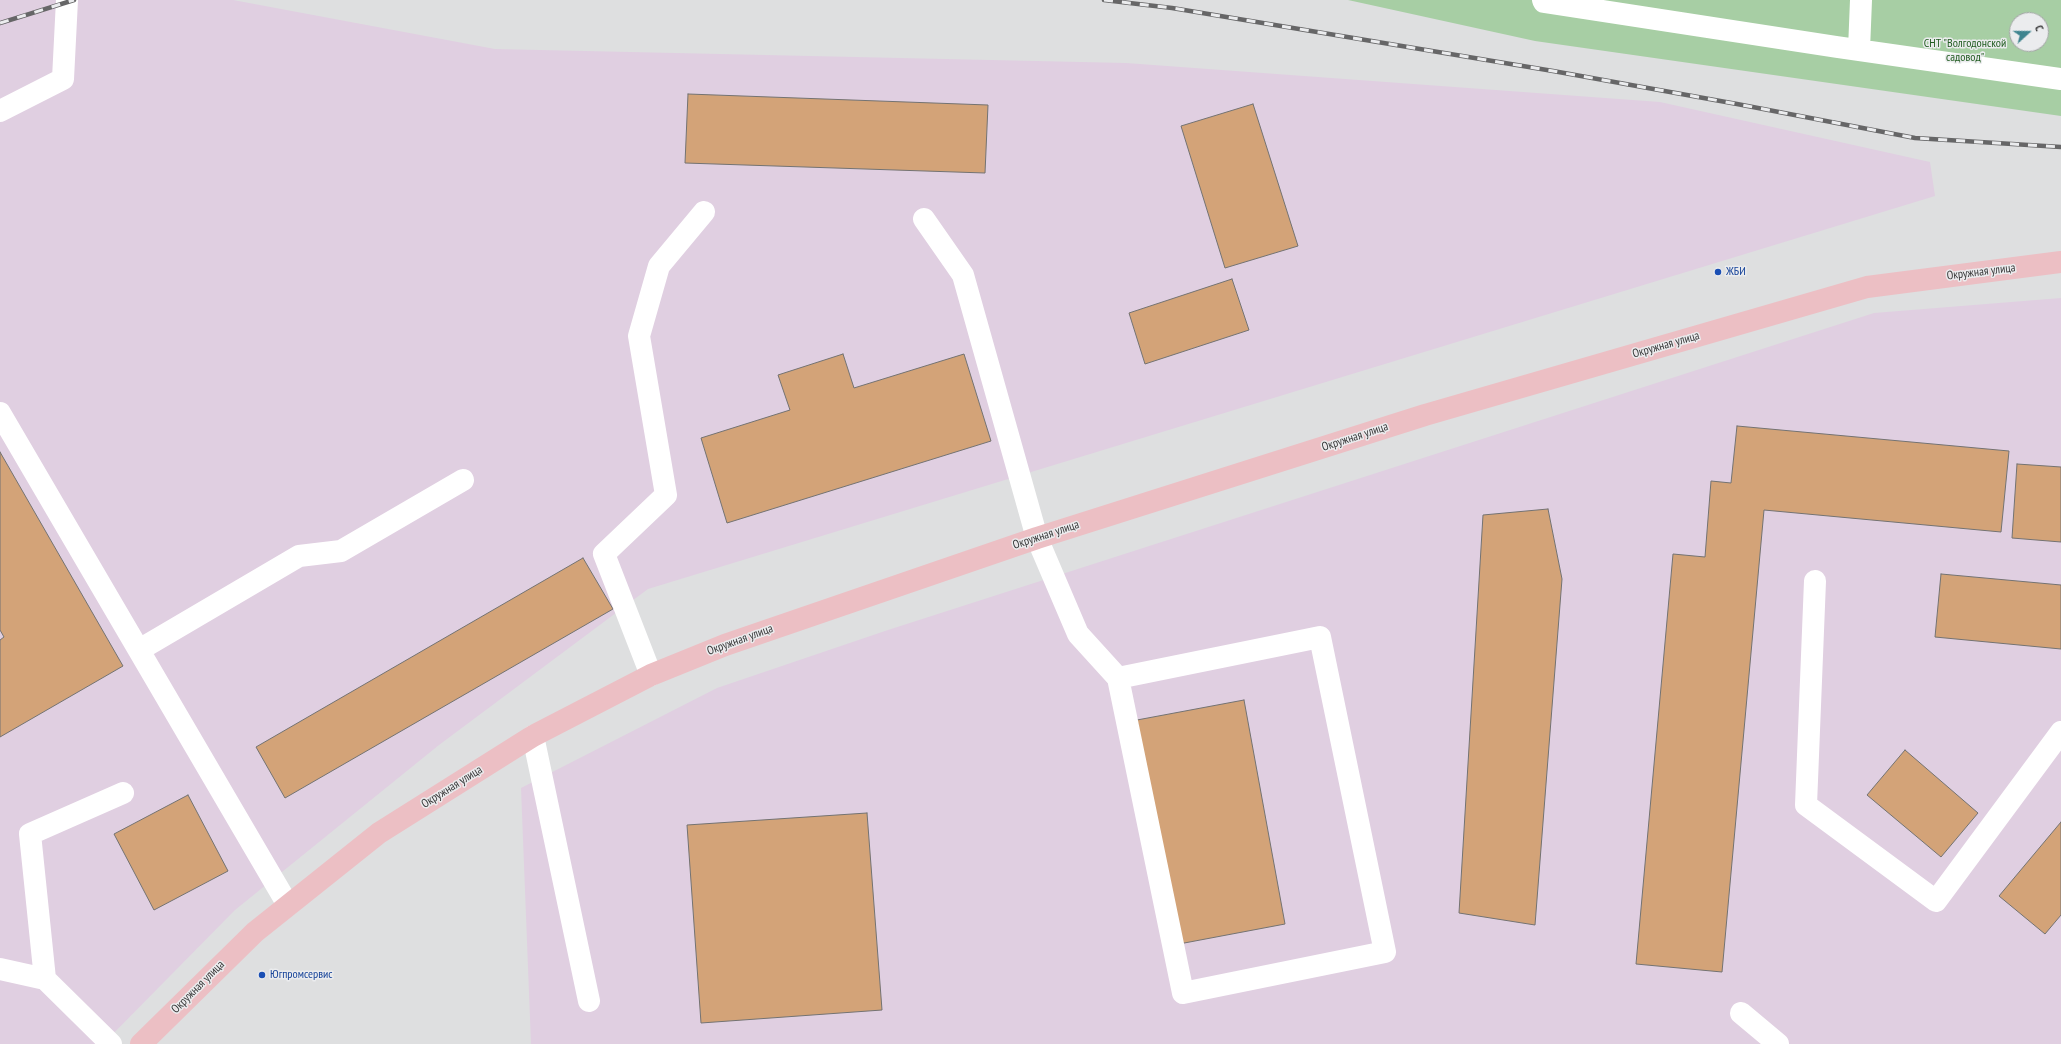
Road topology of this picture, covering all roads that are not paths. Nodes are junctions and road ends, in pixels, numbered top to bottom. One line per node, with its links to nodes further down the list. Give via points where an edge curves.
1 (67, 0): 6 (lane, via 63,79)
2 (1861, 0): 4 (lane)
3 (1541, 1): 4 (lane)
4 (1859, 50): 5 (lane)
5 (2061, 79)
6 (0, 110)
7 (704, 212): 15 (lane, via 660,266 639,336 666,495 604,554)
8 (924, 219): 12 (lane, via 963,275)
9 (2061, 262): 12 (main road, Окружная улица, via 1868,287 1425,415)
10 (0, 413): 14 (lane)
11 (463, 480): 14 (lane, via 341,551 299,556)
12 (1038, 538): 15 (main road, Окружная улица, via 725,645); 16 (lane, via 1078,634)
13 (1815, 581): 17 (lane, via 1806,805 1936,901)
14 (139, 650): 20 (lane)
15 (651, 675): 18 (main road, Окружная улица)
16 (1118, 678): 16 (lane, via 1320,637 1385,952 1183,993)
17 (2061, 732)
18 (533, 736): 20 (main road, Окружная улица, via 379,833); 23 (lane)
19 (123, 793): 22 (lane, via 30,834)
20 (288, 905): 26 (main road, Окружная улица, via 250,936)
21 (0, 968): 22 (lane)
22 (45, 979): 25 (lane)
23 (590, 1001)
24 (1741, 1013): 27 (lane)
25 (110, 1044)
26 (141, 1044)
27 (1778, 1044)

